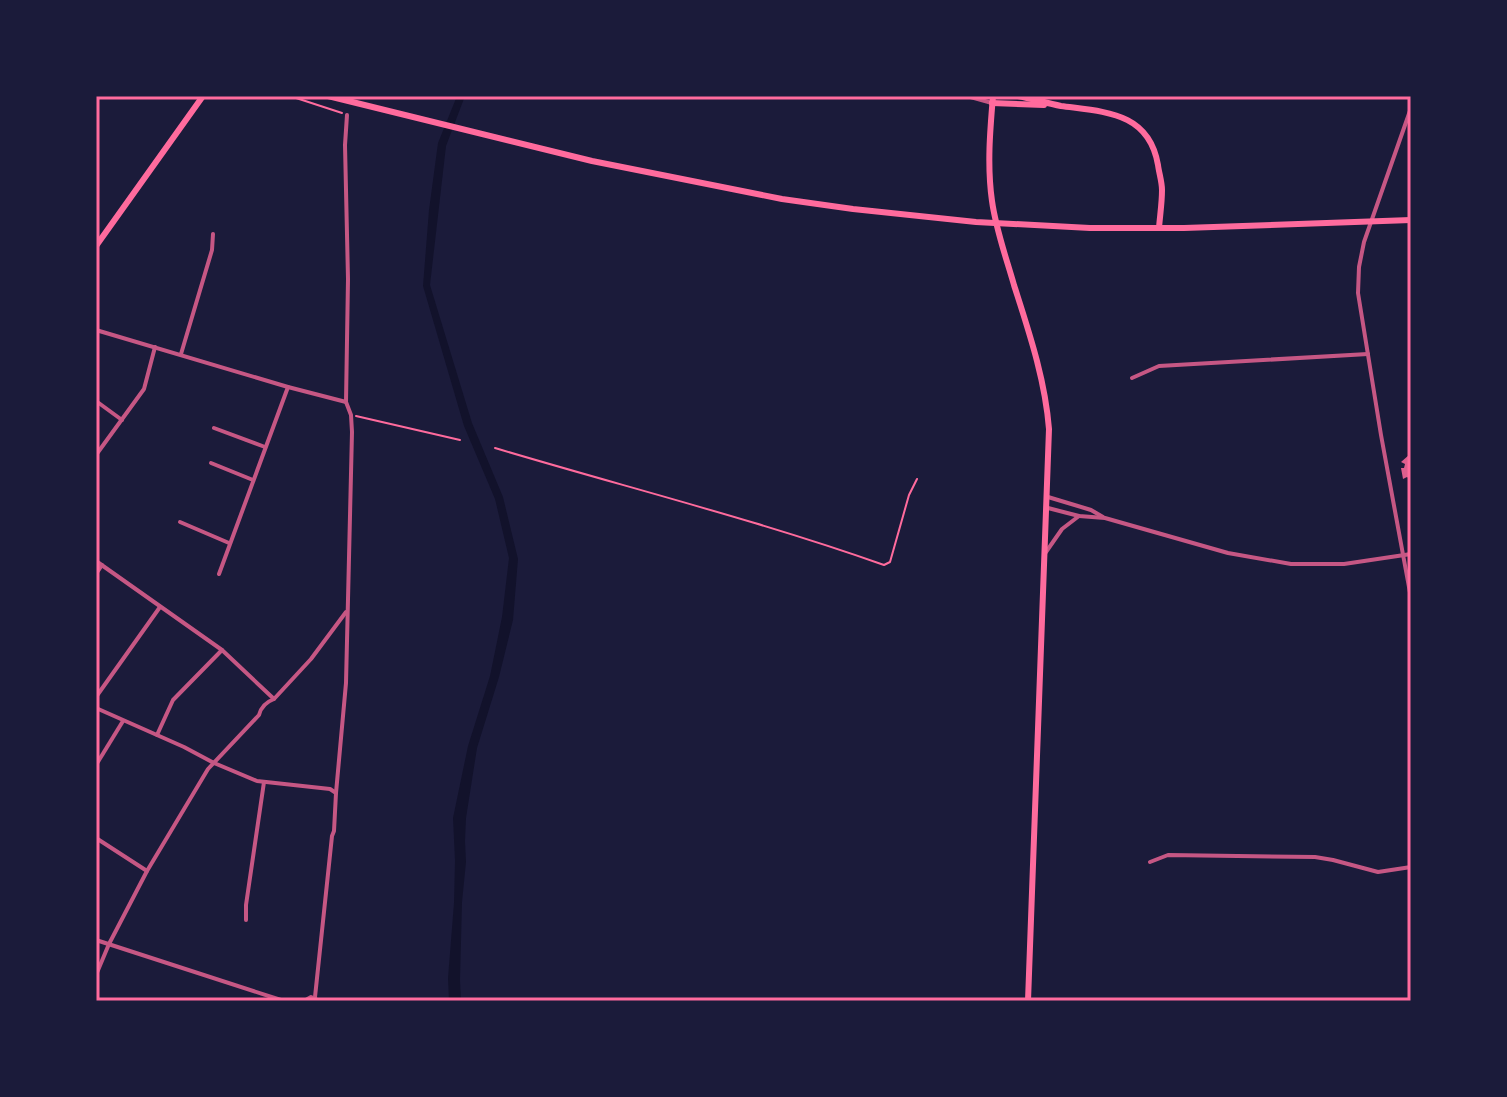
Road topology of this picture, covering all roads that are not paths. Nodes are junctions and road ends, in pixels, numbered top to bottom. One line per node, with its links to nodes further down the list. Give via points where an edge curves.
1 (203, 96): 12 (main road)
2 (328, 96): 10 (main road, via 592,161 782,199 976,222)
3 (967, 96): 5 (street)
4 (1018, 96): 6 (main road)
5 (992, 100): 6 (main road); 27 (main road, via 992,202 1045,393)
6 (1056, 105): 10 (main road, via 1121,116 1140,127 1156,156 1162,187)
7 (1411, 108): 16 (street, via 1359,267)
8 (347, 115): 20 (street)
9 (1411, 220): 10 (main road)
10 (1159, 228)
11 (213, 234): 15 (street)
12 (96, 246)
13 (96, 330): 14 (street)
14 (155, 347): 15 (street); 21 (street, via 144,389)
15 (181, 354): 18 (street)
16 (1368, 354): 17 (street, via 1159,366); 35 (street)
17 (1132, 378)
18 (288, 387): 20 (street); 23 (street)
19 (96, 401): 21 (street)
20 (346, 402): 42 (street, via 352,432)
21 (122, 420): 24 (street)
22 (214, 428): 23 (street)
23 (265, 447): 26 (street)
24 (96, 455)
25 (211, 463): 26 (street)
26 (253, 480): 32 (street)
27 (1048, 497): 28 (main road); 30 (street)
28 (1048, 508): 29 (street); 33 (main road)
29 (1079, 516): 30 (street); 33 (street)
30 (1105, 518): 35 (street, via 1228,553 1291,564 1344,564)
31 (180, 522): 32 (street)
32 (229, 543): 39 (street)
33 (1046, 552): 66 (main road)
34 (1411, 554): 35 (street)
35 (1404, 555): 40 (street)
36 (96, 561): 37 (street)
37 (102, 565): 38 (street); 41 (street)
38 (96, 574)
39 (219, 574)
40 (1411, 598)
41 (160, 607): 43 (street); 44 (street)
42 (347, 611): 45 (street); 52 (street)
43 (222, 650): 45 (street); 48 (street, via 173,700)
44 (96, 697)
45 (274, 699): 49 (street)
46 (96, 708): 47 (street)
47 (123, 721): 48 (street); 50 (street)
48 (157, 735): 49 (street)
49 (214, 763): 51 (street); 58 (street)
50 (96, 765)
51 (264, 782): 52 (street); 59 (street)
52 (335, 792): 63 (street)
53 (96, 838): 58 (street)
54 (1411, 839): 55 (street)
55 (1411, 853)
56 (1150, 862): 57 (street, via 1168,855 1315,857 1378,872)
57 (1411, 867)
58 (147, 871): 61 (street)
59 (246, 920)
60 (96, 940): 61 (street)
61 (109, 944): 62 (street); 64 (street)
62 (96, 975)
63 (318, 999): 65 (street)
64 (284, 1001)
65 (304, 1001)
66 (1028, 1001)

